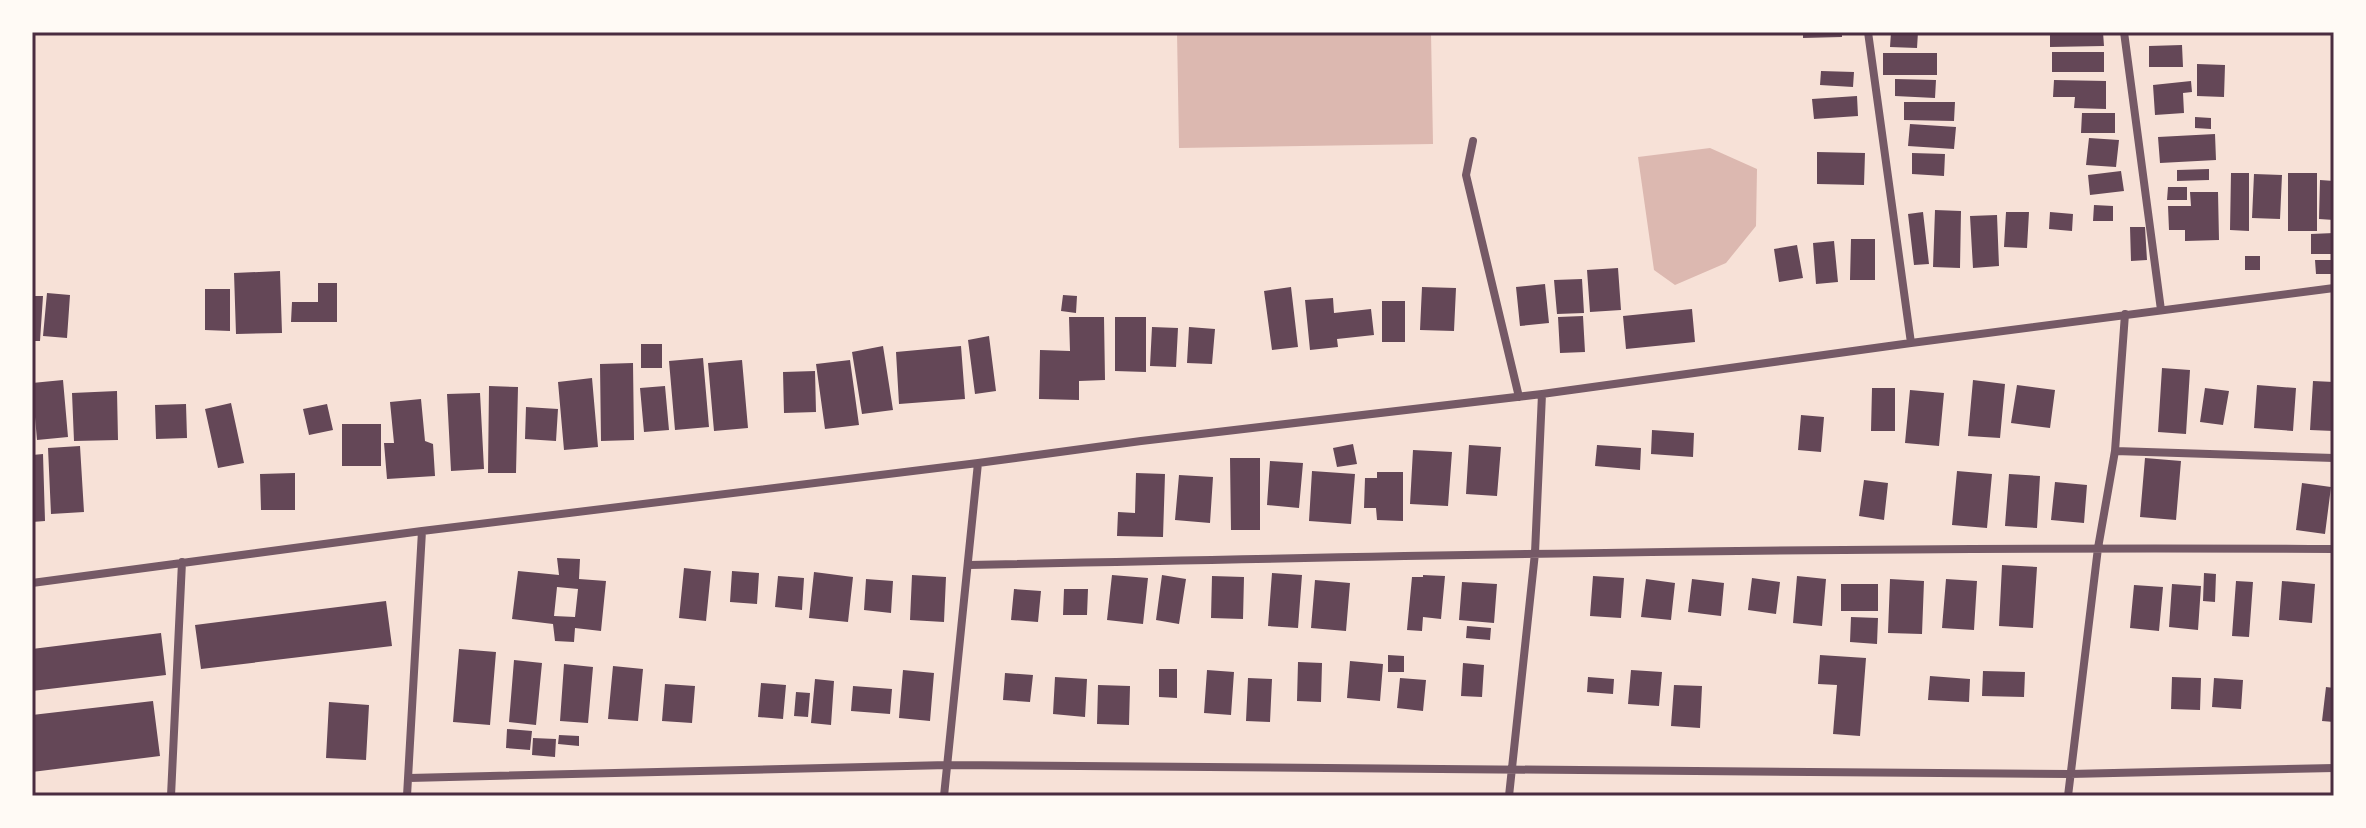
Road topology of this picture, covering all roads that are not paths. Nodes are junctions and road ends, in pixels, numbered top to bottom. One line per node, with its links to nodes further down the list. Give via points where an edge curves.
1 (1868, 32): 7 (street)
2 (2124, 32): 5 (street)
3 (1473, 141): 9 (street, via 1466,175)
4 (2334, 288): 5 (street)
5 (2161, 310): 6 (street)
6 (2125, 314): 7 (street); 10 (street)
7 (1911, 343): 8 (street)
8 (1542, 394): 9 (street); 16 (street)
9 (1519, 397): 12 (street)
10 (2115, 451): 11 (street); 14 (street)
11 (2334, 458)
12 (978, 463): 13 (street); 18 (street)
13 (422, 531): 17 (street); 24 (street)
14 (2098, 548): 15 (street); 16 (street); 23 (street)
15 (2334, 549)
16 (1535, 553): 18 (street); 22 (street)
17 (182, 562): 19 (street); 25 (street)
18 (969, 565): 20 (street)
19 (32, 583)
20 (948, 765): 22 (street); 24 (street); 27 (street)
21 (2334, 768): 23 (street)
22 (1513, 771): 23 (street); 28 (street)
23 (2070, 774): 29 (street)
24 (409, 778): 26 (street)
25 (171, 796)
26 (407, 796)
27 (944, 796)
28 (1509, 796)
29 (2068, 796)

